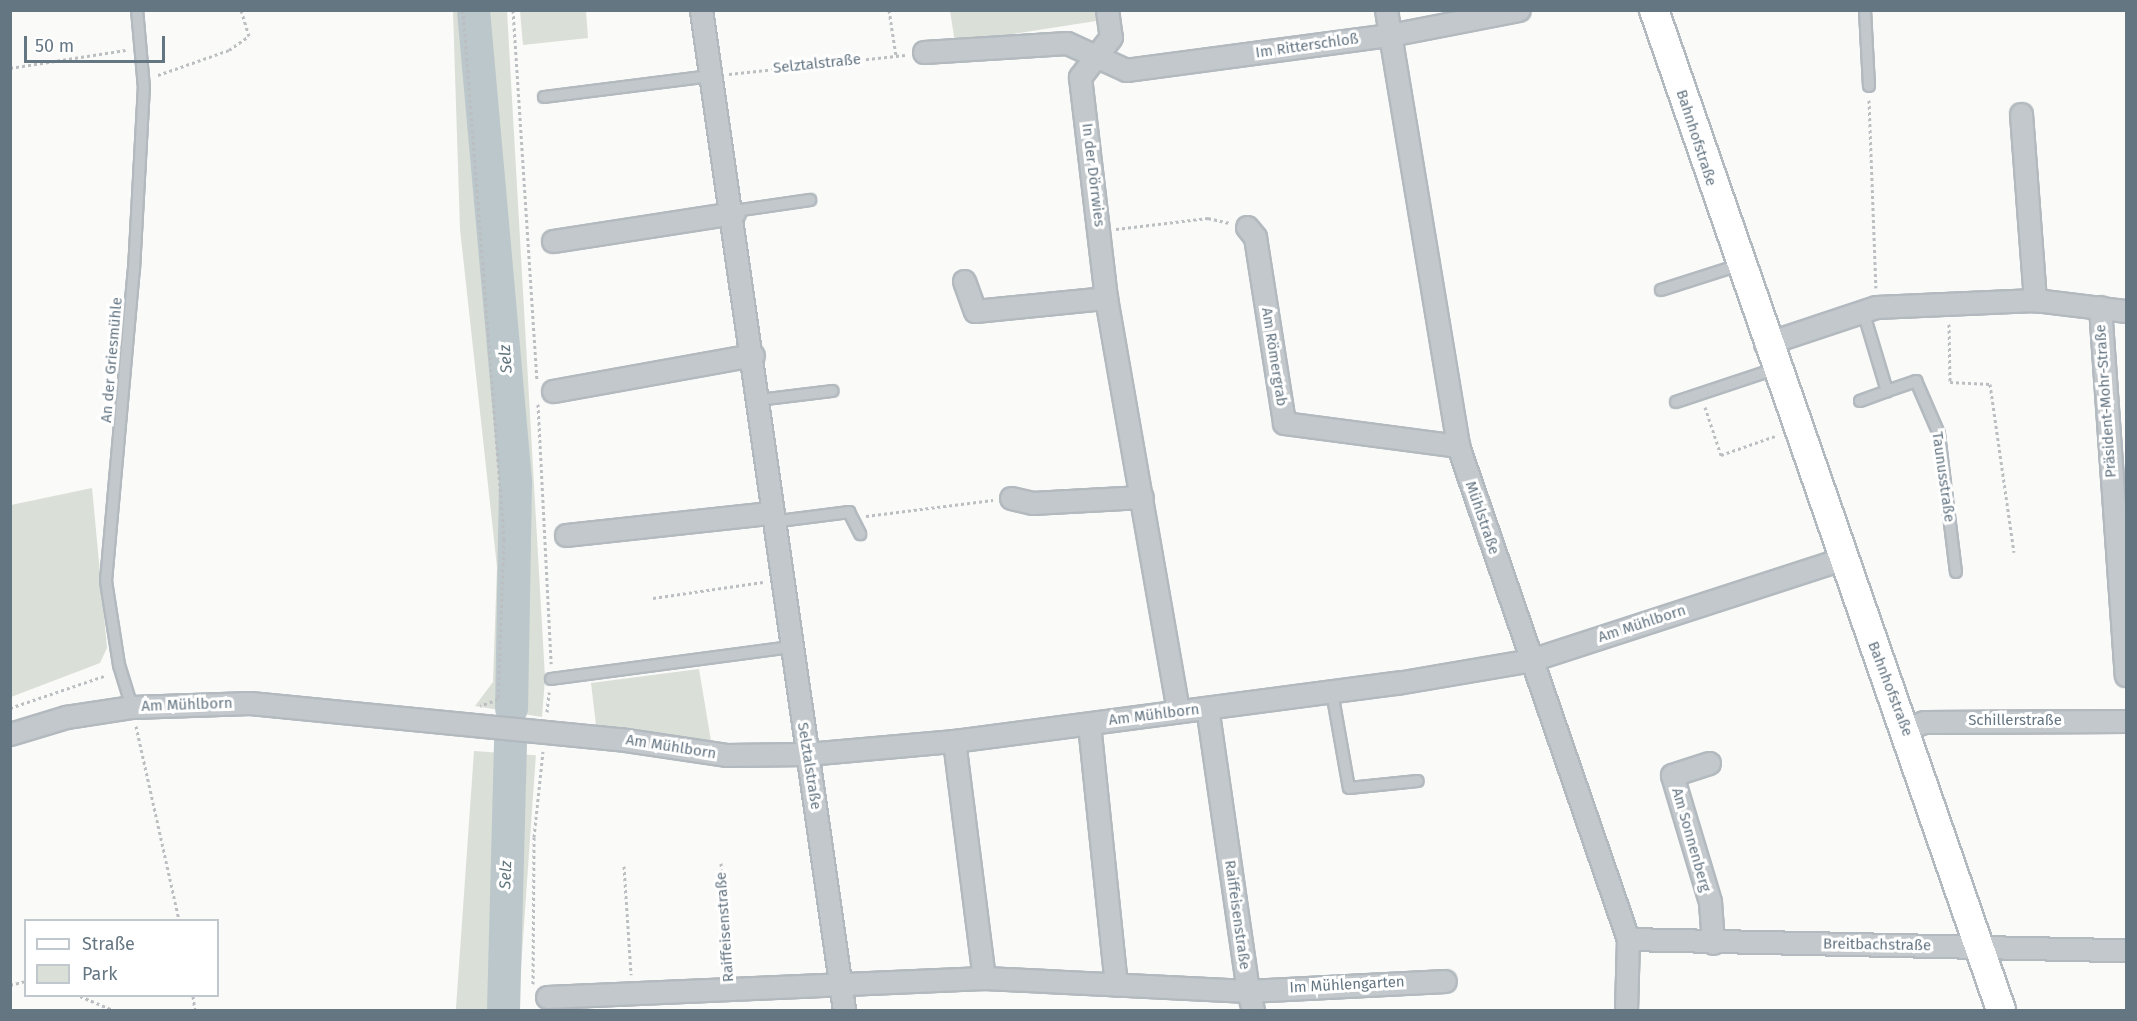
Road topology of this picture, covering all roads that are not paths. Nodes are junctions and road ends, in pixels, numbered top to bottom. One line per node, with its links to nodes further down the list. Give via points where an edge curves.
1 (137, 10): 48 (lane, An der Griesmühle, via 143,81 135,270 108,520 106,581 120,671)
2 (701, 10): 11 (street, Selztalstraße)
3 (1107, 10): 10 (street, In der Dörrwies, via 1111,37)
4 (1386, 10): 8 (street, Mühlstraße)
5 (1519, 10): 8 (street, Im Ritterschloß)
6 (1654, 10): 19 (street, Bahnhofstraße)
7 (1865, 10): 12 (lane)
8 (1390, 34): 10 (street, Im Ritterschloß, via 1126,70); 35 (street, Mühlstraße)
9 (924, 52): 10 (street, via 1067,43)
10 (1095, 57): 22 (street, In der Dörrwies, via 1080,77)
11 (710, 76): 13 (lane); 16 (street, Selztalstraße)
12 (1869, 86)
13 (544, 97)
14 (2021, 114): 23 (street)
15 (810, 200): 16 (lane)
16 (734, 212): 18 (street); 27 (street, Selztalstraße)
17 (1248, 227): 35 (street, Am Römergrab, via 1255,237 1284,423)
18 (553, 241)
19 (1739, 265): 21 (lane); 28 (street, Bahnhofstraße)
20 (964, 281): 22 (street, via 975,311)
21 (1661, 290)
22 (1106, 298): 36 (street, In der Dörrwies)
23 (2035, 300): 24 (street); 25 (street)
24 (2100, 307): 26 (street); 45 (street, Präsident-Mohr-Straße)
25 (1870, 309): 28 (street); 31 (lane)
26 (2127, 311)
27 (753, 355): 29 (street); 32 (street, Selztalstraße)
28 (1770, 356): 34 (lane, via 1700,394); 41 (street, Bahnhofstraße)
29 (542, 390)
30 (832, 391): 32 (lane)
31 (1887, 391): 33 (lane, Taunusstraße); 42 (lane, Taunusstraße, via 1916,381 1939,434)
32 (758, 400): 38 (street, Selztalstraße)
33 (1860, 401)
34 (1676, 402)
35 (1458, 446): 44 (street, Mühlstraße)
36 (1142, 497): 37 (street, via 1032,504); 50 (street, In der Dörrwies)
37 (1011, 498)
38 (770, 518): 39 (lane, via 849,512); 40 (street); 43 (street, Selztalstraße)
39 (860, 534)
40 (566, 535)
41 (1841, 560): 44 (street, Am Mühlborn); 53 (street, Bahnhofstraße)
42 (1956, 572)
43 (790, 647): 46 (lane); 56 (street, Selztalstraße)
44 (1531, 660): 47 (street, Am Mühlborn); 59 (street, Mühlstraße)
45 (2127, 675)
46 (551, 679)
47 (1332, 692): 49 (street, Am Mühlborn); 58 (lane, via 1349,789)
48 (132, 707): 54 (street, Am Mühlborn, via 66,717); 56 (street, Am Mühlborn, via 249,703 543,732 726,755)
49 (1207, 708): 50 (street, Am Mühlborn); 68 (street, Raiffeisenstraße)
50 (1179, 710): 52 (street, Am Mühlborn)
51 (2127, 721): 53 (street, Schillerstraße, via 1924,722)
52 (1089, 724): 55 (street, Am Mühlborn); 65 (street)
53 (1905, 729): 61 (street, Bahnhofstraße)
54 (10, 734)
55 (954, 741): 56 (street, Am Mühlborn); 63 (street)
56 (807, 754): 66 (street, Selztalstraße)
57 (1709, 762): 60 (street, Am Sonnenberg, via 1672,775 1710,902)
58 (1418, 781)
59 (1628, 939): 60 (street, Breitbachstraße); 70 (street, Mühlstraße)
60 (1713, 943): 61 (street, Breitbachstraße)
61 (1983, 948): 62 (street, Breitbachstraße); 71 (street, Bahnhofstraße)
62 (2127, 950)
63 (984, 978): 65 (street, Raiffeisenstraße); 66 (street, Raiffeisenstraße)
64 (1445, 981): 68 (street, Im Mühlengarten)
65 (1116, 985): 68 (street, Raiffeisenstraße)
66 (841, 988): 67 (street, Raiffeisenstraße); 69 (street, Selztalstraße)
67 (540, 998)
68 (1250, 1001)
69 (844, 1011)
70 (1626, 1011)
71 (2001, 1011)

